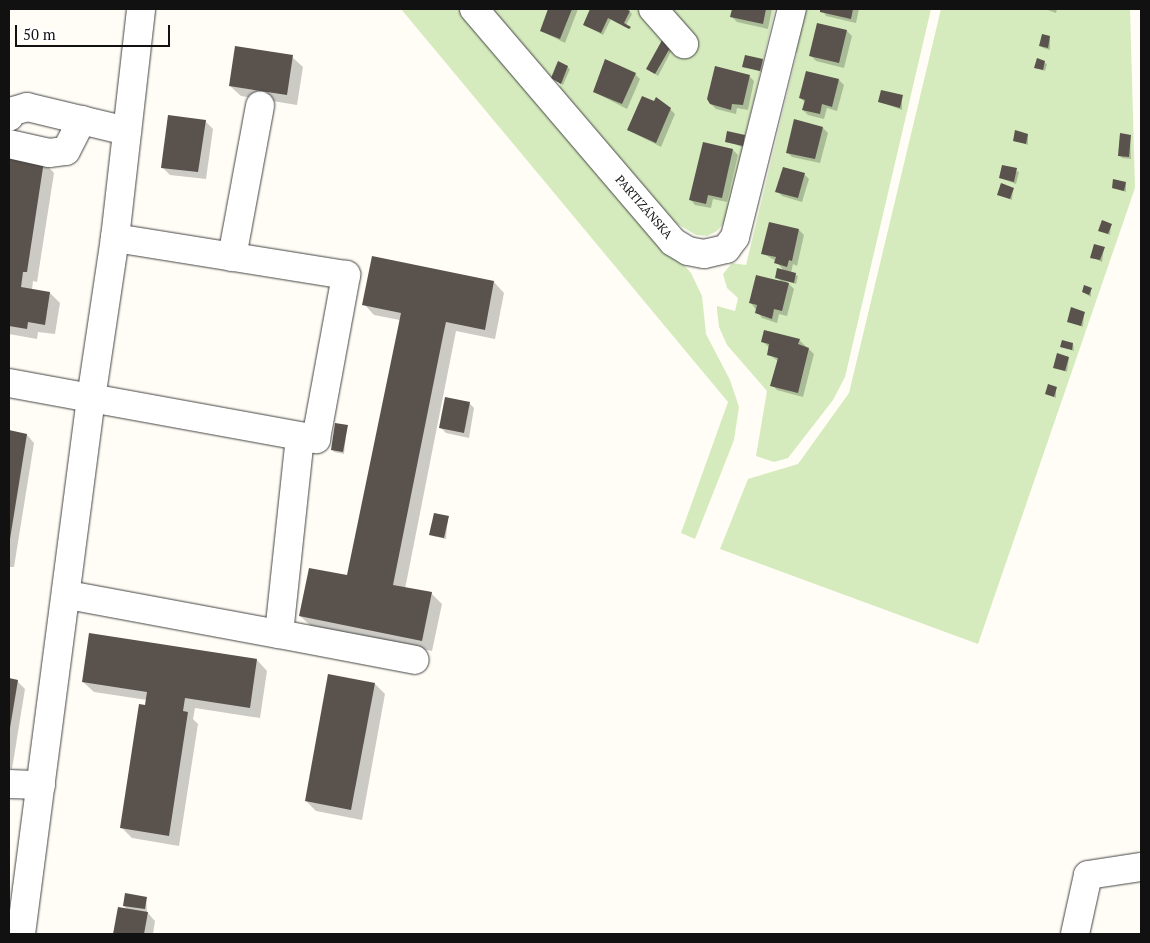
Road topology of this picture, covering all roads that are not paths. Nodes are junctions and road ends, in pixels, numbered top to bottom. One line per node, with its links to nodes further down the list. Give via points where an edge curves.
1 (141, 9): 9 (street)
2 (474, 9): 4 (street, PARTIZÁNSKA, via 674,242 688,251 704,254 726,249 734,237)
3 (654, 9): 5 (street)
4 (792, 9)
5 (684, 44)
6 (260, 106): 12 (street)
7 (9, 116): 8 (street, via 10,112 27,107)
8 (82, 120): 9 (street); 10 (street, via 66,150 49,153)
9 (127, 131): 11 (street)
10 (9, 144)
11 (115, 238): 12 (street); 14 (street)
12 (232, 257): 15 (street, via 346,275 316,439)
13 (9, 383): 14 (street)
14 (92, 398): 15 (street); 16 (street)
15 (300, 437): 17 (street)
16 (68, 596): 17 (street); 20 (street)
17 (279, 634): 18 (street)
18 (415, 660)
19 (9, 784): 20 (street)
20 (41, 784): 22 (street)
21 (1141, 867): 23 (street, via 1088,875)
22 (21, 934)
23 (1076, 934)

